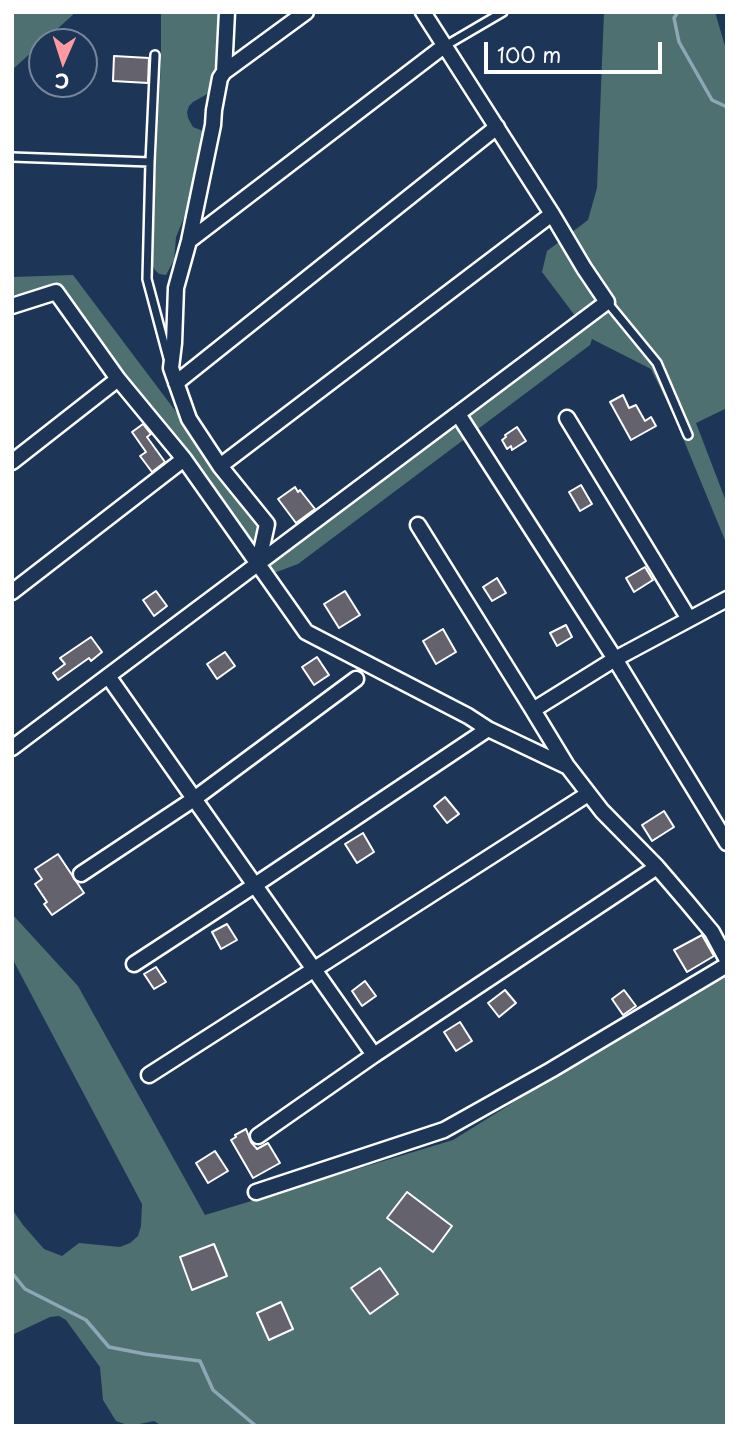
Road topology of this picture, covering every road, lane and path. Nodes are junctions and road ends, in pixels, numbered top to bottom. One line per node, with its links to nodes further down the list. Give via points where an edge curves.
1 (227, 12): 7 (street)
2 (306, 12): 7 (street)
3 (423, 12): 5 (street)
4 (503, 12): 5 (lane)
5 (444, 46): 8 (street); 12 (street)
6 (155, 55): 10 (lane)
7 (224, 72): 12 (street)
8 (497, 127): 11 (street); 17 (street)
9 (12, 157): 10 (lane)
10 (150, 162): 15 (lane, via 147,279)
11 (552, 214): 13 (street); 23 (street)
12 (189, 241): 15 (street, via 176,288)
13 (607, 302): 18 (street); 20 (lane, via 657,363)
14 (12, 306): 16 (street, via 56,292)
15 (171, 368): 17 (street)
16 (118, 379): 21 (street); 22 (street)
17 (176, 383): 23 (street, via 189,419)
18 (458, 414): 25 (street); 29 (street)
19 (567, 418): 28 (street)
20 (688, 435)
21 (184, 459): 25 (street); 26 (street)
22 (12, 462)
23 (220, 466): 25 (street, via 267,523)
24 (418, 525): 32 (street)
25 (258, 565): 30 (street); 33 (street, via 306,632)
26 (12, 592)
27 (727, 599): 28 (street)
28 (689, 619): 29 (street)
29 (615, 659): 32 (street); 38 (street)
30 (107, 676): 34 (street); 37 (street)
31 (356, 679): 37 (street)
32 (533, 710): 35 (street)
33 (488, 729): 35 (street); 41 (street)
34 (12, 748)
35 (568, 767): 36 (street)
36 (588, 794): 39 (street); 44 (street)
37 (194, 799): 40 (street); 41 (street)
38 (727, 843)
39 (657, 867): 42 (street, via 712,932); 45 (street)
40 (80, 874)
41 (255, 885): 43 (street); 44 (street)
42 (727, 962): 48 (street, via 444,1130)
43 (134, 964)
44 (314, 970): 45 (street); 46 (street)
45 (374, 1055): 47 (street)
46 (149, 1075)
47 (258, 1136)
48 (256, 1192)

